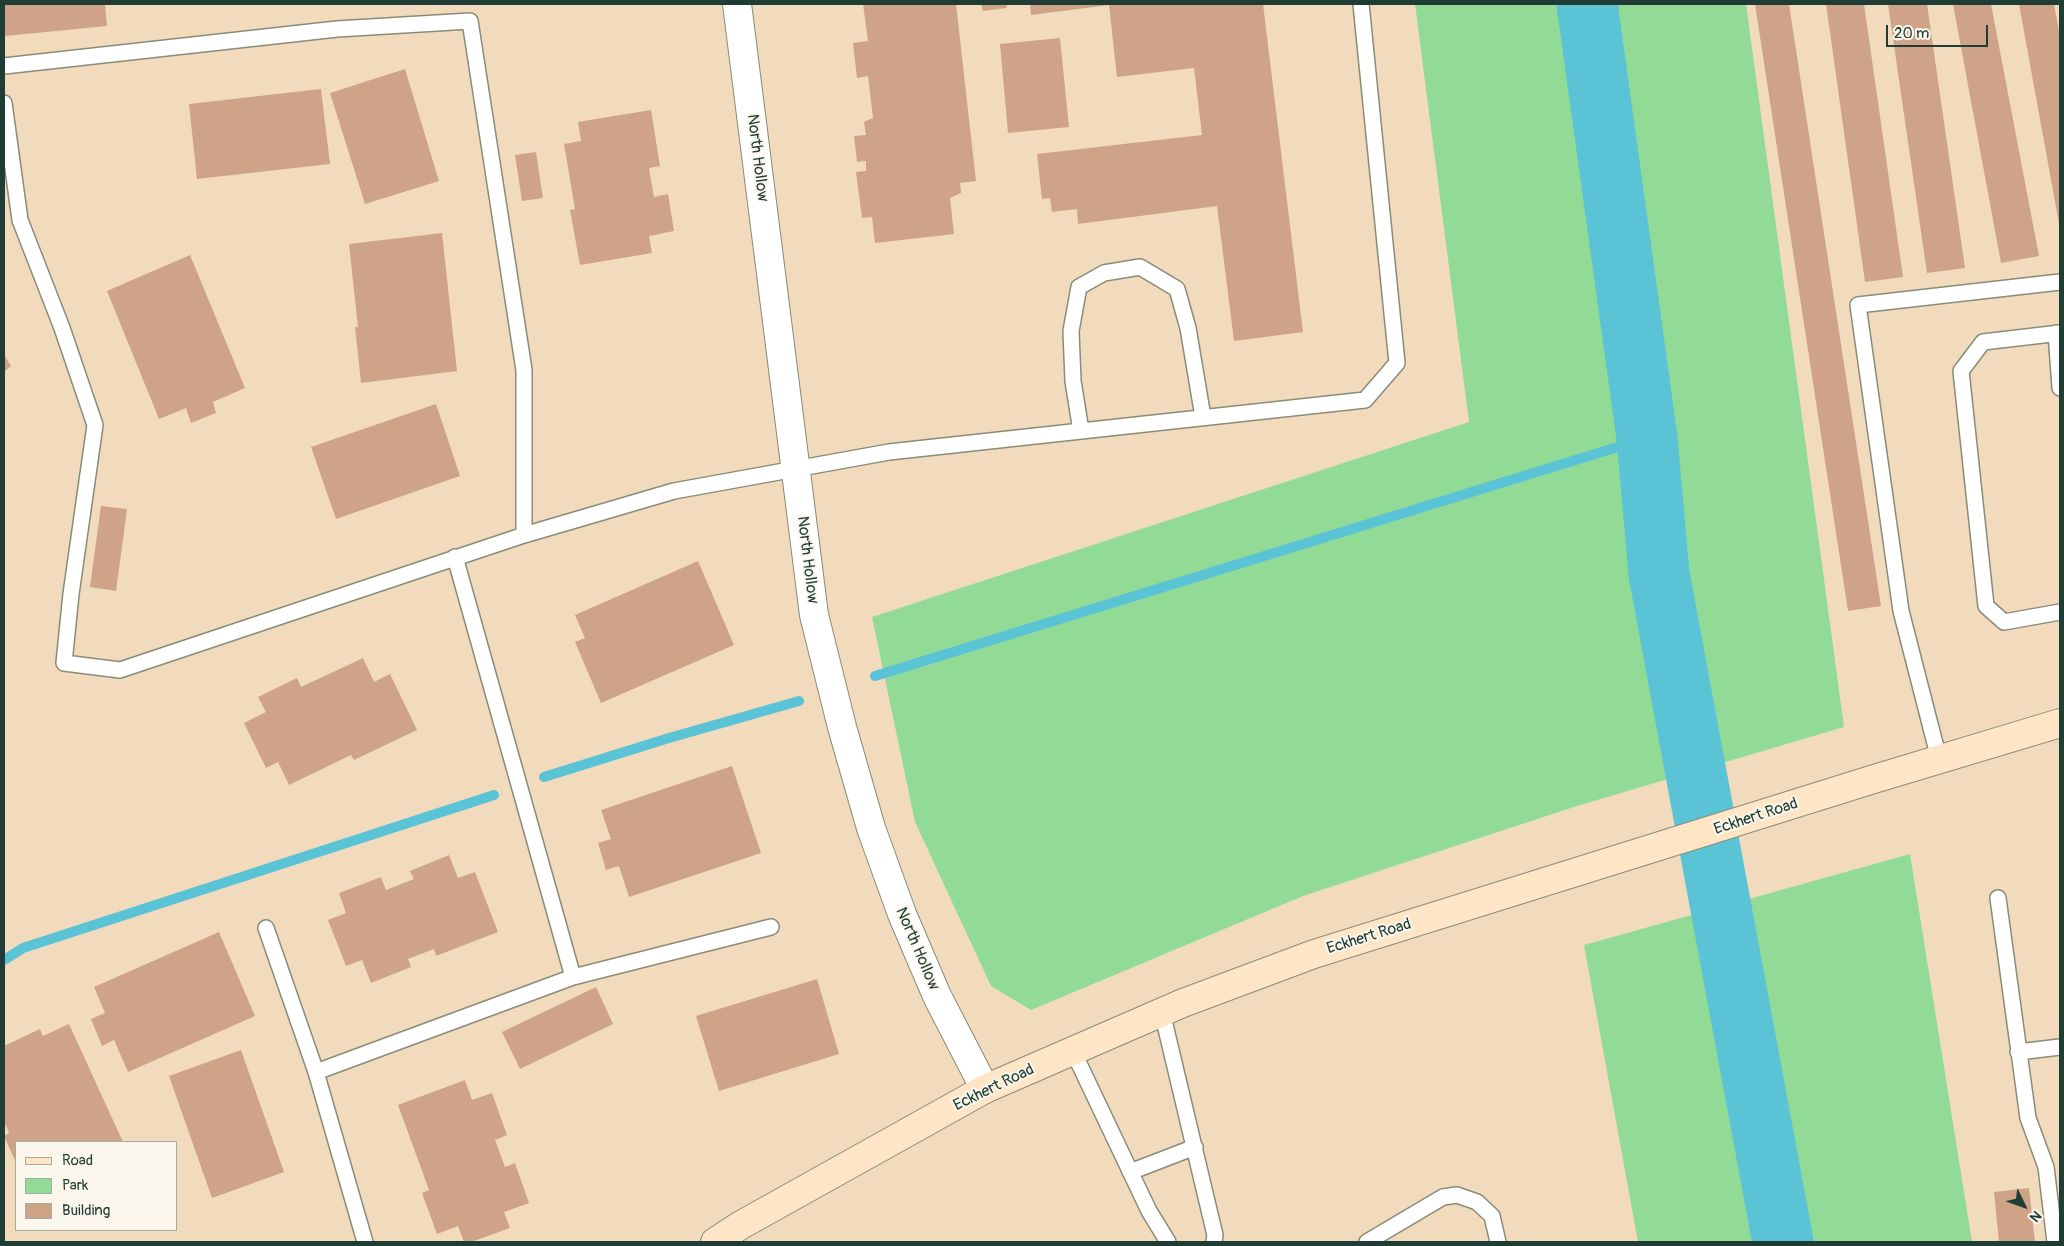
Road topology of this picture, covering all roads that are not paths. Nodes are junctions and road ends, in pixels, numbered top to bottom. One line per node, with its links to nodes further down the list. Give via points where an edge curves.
1 (737, 4): 10 (street, North Hollow)
2 (1361, 4): 8 (lane, via 1397,363 1365,400)
3 (4, 66): 11 (lane, via 337,30 470,21 524,370)
4 (4, 103): 12 (lane, via 20,220 62,328 95,426 64,663 120,670)
5 (2060, 282): 15 (lane, via 1858,304 1901,611)
6 (2058, 333): 7 (lane); 13 (lane, via 1983,342 1961,371 1986,606 2004,622)
7 (2060, 388)
8 (1203, 417): 9 (lane); 9 (lane, via 1188,328 1177,289 1140,267 1104,273 1079,287 1071,331 1073,381)
9 (1081, 431): 10 (lane, via 889,452)
10 (796, 468): 11 (lane, via 674,491); 25 (street, North Hollow, via 814,615 871,828 902,914 937,996)
11 (524, 535): 12 (lane)
12 (455, 558): 19 (lane)
13 (2060, 612)
14 (2060, 723): 15 (main road, Eckhert Road)
15 (1938, 759): 20 (main road, Eckhert Road, via 1314,954)
16 (1998, 898): 23 (lane)
17 (770, 927): 19 (lane)
18 (266, 928): 24 (lane)
19 (573, 977): 24 (lane)
20 (1162, 1012): 22 (main road, Eckhert Road); 26 (lane)
21 (2060, 1047): 23 (lane)
22 (1073, 1050): 25 (main road, Eckhert Road); 28 (lane)
23 (2018, 1052): 27 (lane, via 2028,1118)
24 (316, 1072): 29 (lane)
25 (985, 1089): 30 (main road, Eckhert Road)
26 (1195, 1147): 28 (lane); 32 (lane)
27 (2053, 1166): 35 (lane)
28 (1130, 1172): 31 (lane)
29 (365, 1242)
30 (715, 1242)
31 (1168, 1242)
32 (1214, 1242)
33 (1367, 1242): 34 (lane, via 1443,1197 1457,1195 1477,1202 1492,1216)
34 (1498, 1242)
35 (2055, 1242)

